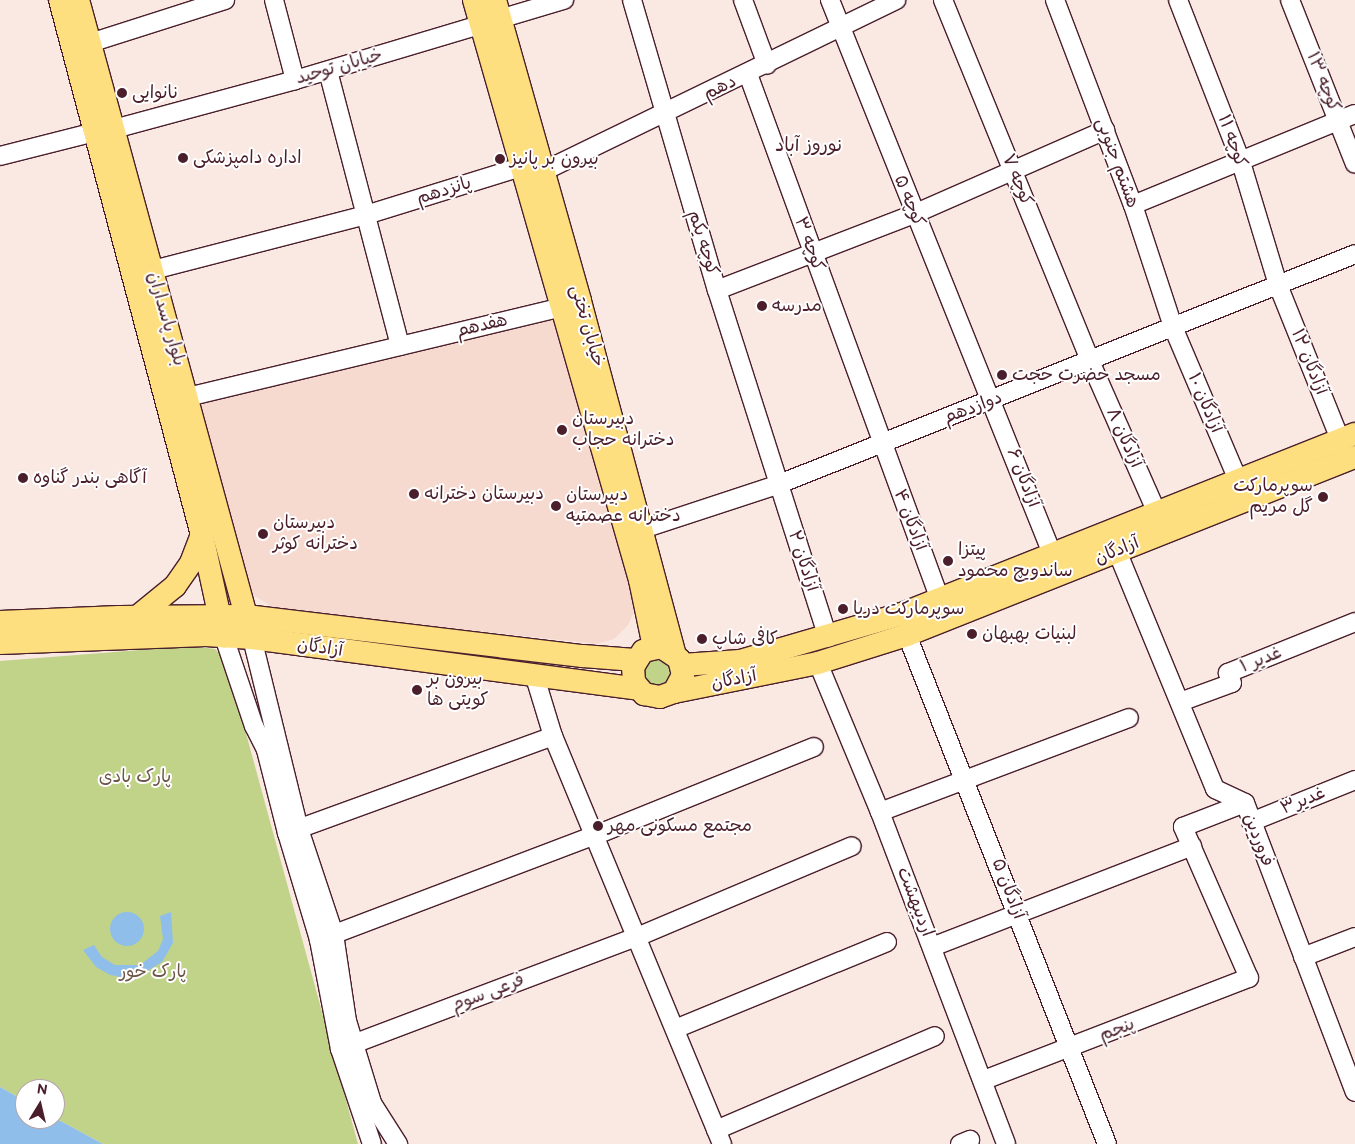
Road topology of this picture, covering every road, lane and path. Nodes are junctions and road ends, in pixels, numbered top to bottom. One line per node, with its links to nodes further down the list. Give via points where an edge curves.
1 (60, 0): 26 (main road, بلوار پاسداران)
2 (78, 0): 17 (main road, بلوار پاسداران)
3 (226, 0): 17 (street)
4 (274, 0): 21 (street)
5 (474, 0): 15 (main road, خیابان تختی)
6 (564, 0): 15 (street, خیابان توحید)
7 (632, 0): 23 (street, کوچه یکم)
8 (743, 0): 18 (street)
9 (830, 0): 16 (street, کوچه ۵)
10 (896, 0): 16 (street, دهم)
11 (943, 0): 31 (street, کوچه ۷)
12 (1055, 0): 25 (street, هشتم جنوبی)
13 (1178, 0): 28 (street, کوچه ۱۱)
14 (1290, 0): 24 (street, کوچه ۱۳)
15 (492, 16): 19 (street, خیابان توحید); 30 (main road, خیابان تختی)
16 (839, 26): 18 (street, دهم); 33 (street, کوچه ۵)
17 (90, 43): 26 (main road, بلوار پاسداران)
18 (766, 65): 20 (street, دهم)
19 (328, 70): 21 (street, خیابان توحید); 34 (street)
20 (748, 74): 23 (street, دهم); 35 (street, کوچه ۳)
21 (295, 80): 26 (street, خیابان توحید)
22 (1355, 114): 24 (street)
23 (664, 116): 30 (street, دهم); 39 (street, کوچه یکم)
24 (1338, 122): 28 (street); 29 (street, کوچه ۱۳)
25 (1105, 130): 31 (street); 32 (street, هشتم جنوبی)
26 (104, 131): 27 (street, خیابان توحید); 37 (main road, بلوار پاسداران); 47 (main road, بلوار پاسداران)
27 (0, 156)
28 (1240, 159): 32 (street); 38 (street, کوچه ۱۱)
29 (1355, 164)
30 (532, 170): 34 (street, پانزدهم); 40 (main road, خیابان تختی); 54 (main road, خیابان تختی)
31 (1013, 170): 33 (street); 43 (street, کوچه ۷)
32 (1133, 205): 41 (street, هشتم جنوبی)
33 (914, 214): 35 (street); 45 (street, کوچه ۵)
34 (366, 215): 37 (street, پانزدهم); 42 (street)
35 (812, 251): 39 (street); 49 (street, کوچه ۳)
36 (1355, 254): 38 (street, دوازدهم)
37 (153, 270): 44 (main road, بلوار پاسداران)
38 (1278, 285): 41 (street, دوازدهم); 48 (street, آزادگان ۱۲)
39 (717, 290): 52 (street, کوچه یکم)
40 (564, 306): 42 (street, هفدهم); 68 (main road, خیابان تختی)
41 (1173, 327): 43 (street, دوازدهم); 51 (street, آزادگان ۱۰)
42 (400, 346): 44 (street, هفدهم)
43 (1090, 361): 45 (street, دوازدهم); 53 (street, آزادگان ۸)
44 (188, 397): 46 (main road, بلوار پاسداران)
45 (993, 400): 49 (street, دوازدهم); 57 (street, آزادگان ۶)
46 (196, 428): 47 (main road); 59 (main road, بلوار پاسداران)
47 (174, 434): 55 (main road, بلوار پاسداران)
48 (1348, 436): 51 (main road, آزادگان)
49 (880, 443): 52 (street, دوازدهم); 58 (street, آزادگان ۴)
50 (1355, 457): 56 (main road, آزادگان)
51 (1238, 480): 53 (main road, آزادگان)
52 (777, 485): 54 (street, دوازدهم); 66 (street, آزادگان ۲)
53 (1158, 515): 57 (main road, آزادگان)
54 (643, 529): 68 (main road, خیابان تختی)
55 (202, 534): 60 (main road, via 190,563 175,586); 63 (main road, بلوار پاسداران)
56 (1118, 551): 64 (main road, آزادگان); 73 (street, فروردین)
57 (1053, 556): 58 (main road, آزادگان)
58 (939, 597): 66 (main road, آزادگان, via 902,614)
59 (246, 616): 63 (main road, آزادگان); 65 (main road, بلوار پاسداران); 68 (main road, آزادگان, via 583,656)
60 (137, 617): 61 (main road, آزادگان); 63 (main road, آزادگان)
61 (0, 622)
62 (1355, 622): 73 (street, غدیر ۱, via 1228,673 1232,683)
63 (221, 626): 65 (main road, آزادگان); 67 (main road, آزادگان); 82 (street)
64 (907, 635): 69 (main road, آزادگان); 77 (street, آزادگان ۵)
65 (252, 638): 70 (main road, آزادگان); 82 (street)
66 (828, 638): 68 (main road, آزادگان, via 740,661)
67 (0, 643)
68 (661, 656): 71 (main road, via 632,675); 72 (main road, via 683,675)
69 (818, 662): 72 (main road, آزادگان); 80 (street, اردیبهشت)
70 (534, 674): 71 (main road, آزادگان); 75 (street)
71 (638, 689): 72 (main road, via 660,698)
72 (674, 692)
73 (1180, 702): 79 (street, فروردین, via 1216,789)
74 (1129, 718): 77 (street)
75 (553, 736): 82 (street); 83 (street)
76 (814, 747): 83 (street)
77 (965, 780): 80 (street); 86 (street, آزادگان ۵)
78 (1355, 780): 81 (street, غدیر۳)
79 (1245, 803): 81 (street, فروردین); 85 (street, via 1183,827)
80 (880, 812): 91 (street, اردیبهشت)
81 (1251, 822): 92 (street, فروردین)
82 (293, 831): 87 (street)
83 (596, 835): 87 (street); 88 (street)
84 (852, 846): 88 (street, فرعی سوم)
85 (1192, 846): 86 (street); 95 (street, پنجم, via 1249,978)
86 (1018, 914): 91 (street); 95 (street, آزادگان ۵)
87 (327, 937): 96 (street); 101 (street, via 347,1021 372,1103)
88 (637, 937): 93 (street); 96 (street, فرعی سوم)
89 (1355, 937): 92 (street)
90 (887, 942): 93 (street)
91 (932, 947): 97 (street, اردیبهشت)
92 (1303, 957): 98 (street, فروردین)
93 (675, 1029): 99 (street)
94 (935, 1036): 99 (street)
95 (1070, 1048): 97 (street, پنجم); 103 (street, آزادگان ۵)
96 (340, 1049): 100 (street)
97 (984, 1080): 102 (street, اردیبهشت)
98 (1355, 1092)
99 (719, 1137)
100 (372, 1144)
101 (398, 1144)
102 (1006, 1144)
103 (1108, 1144)

